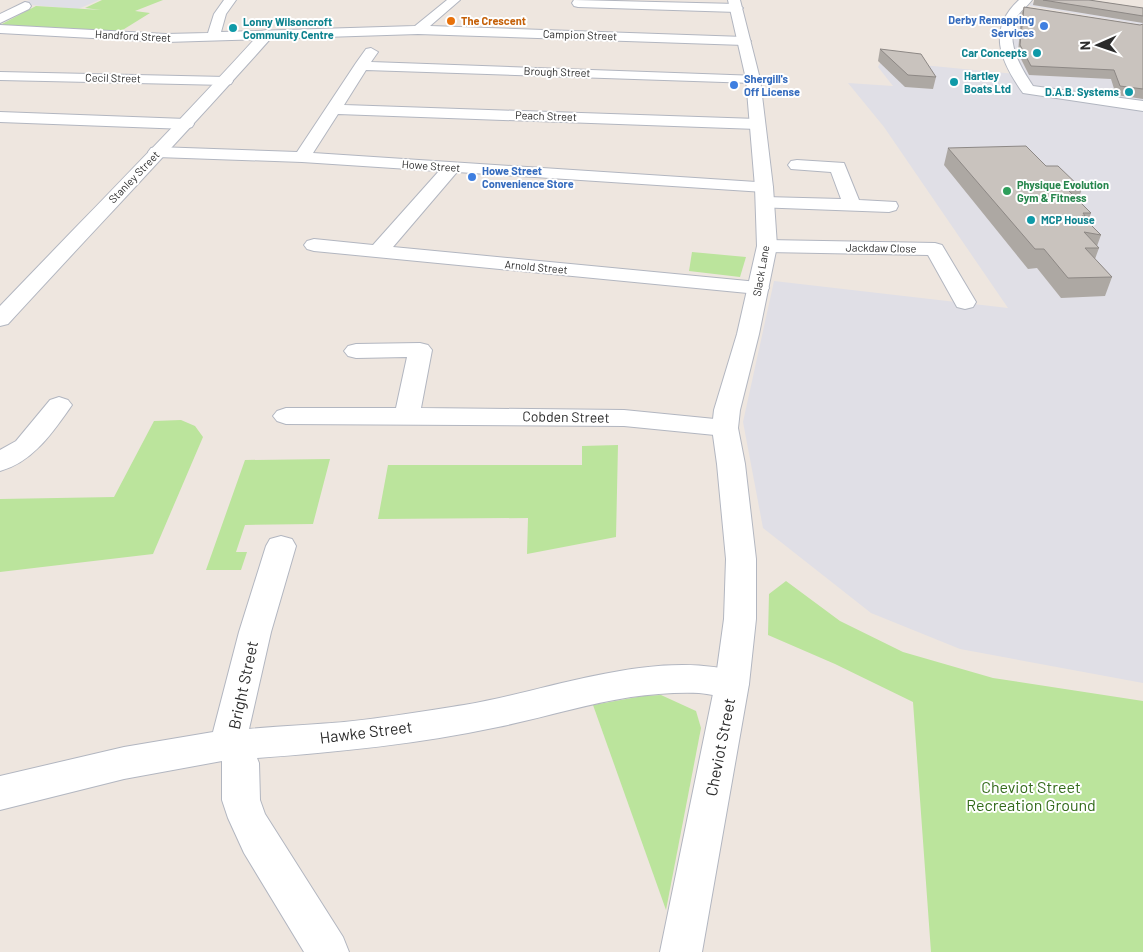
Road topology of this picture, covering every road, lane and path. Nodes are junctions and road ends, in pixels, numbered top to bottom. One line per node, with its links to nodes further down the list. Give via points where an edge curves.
1 (230, 0): 13 (street, via 220,14)
2 (454, 0): 10 (street)
3 (580, 2): 4 (street); 7 (street)
4 (736, 4): 14 (street, Slack Lane)
5 (25, 6): 8 (street)
6 (1026, 6): 19 (street, via 1009,18 1006,46 1028,90)
7 (567, 16)
8 (0, 19)
9 (0, 29): 13 (street, Handford Street, via 166,38)
10 (418, 30): 11 (street, Campion Street); 14 (street, Campion Street)
11 (387, 31): 12 (street, Campion Street); 15 (street)
12 (267, 34): 13 (street, Handford Street); 18 (street, Stanley Street)
13 (213, 37)
14 (744, 40): 17 (street, Slack Lane)
15 (361, 66): 17 (street, Brough Street); 20 (street)
16 (0, 76): 18 (street, Cecil Street)
17 (753, 79): 24 (street, Slack Lane)
18 (226, 81): 23 (street, Stanley Street)
19 (1143, 106)
20 (334, 109): 24 (street, Peach Street); 28 (street)
21 (0, 117): 22 (street)
22 (23, 118): 23 (street); 25 (street)
23 (186, 124): 27 (street, Stanley Street)
24 (757, 124): 32 (street, Slack Lane)
25 (0, 128)
26 (833, 147): 31 (street)
27 (157, 152): 28 (street, Howe Street); 40 (street, Stanley Street)
28 (302, 157): 30 (street, Howe Street)
29 (797, 165): 31 (street)
30 (452, 167): 32 (street, Howe Street); 37 (street)
31 (838, 167): 33 (street)
32 (764, 195): 33 (street, Howe Street); 36 (street, Slack Lane)
33 (852, 205): 34 (street, Howe Street)
34 (889, 206)
35 (314, 245): 37 (street, Arnold Street)
36 (766, 246): 38 (street, Slack Lane); 39 (street, Jackdaw Close, via 935,249)
37 (377, 252): 38 (street, Arnold Street)
38 (758, 288): 45 (street, Slack Lane)
39 (965, 302)
40 (3, 312)
41 (356, 351): 43 (street, via 420,350)
42 (59, 405): 46 (street, via 26,447)
43 (407, 415): 44 (street, Cobden Street); 45 (street, Cobden Street, via 624,418)
44 (286, 416)
45 (725, 428): 47 (street, Slack Lane)
46 (0, 462)
47 (740, 540): 49 (street, Cheviot Street, via 740,619)
48 (282, 546): 50 (street, Bright Street, via 255,632 231,730)
49 (732, 684): 50 (street, Hawke Street, via 708,679 656,680 490,715 365,735); 53 (street, Cheviot Street)
50 (233, 746): 51 (street, Hawke Street, via 167,755); 52 (street, Bright Street, via 242,763 241,800 247,818)
51 (0, 793)
52 (328, 952)
53 (681, 952)

